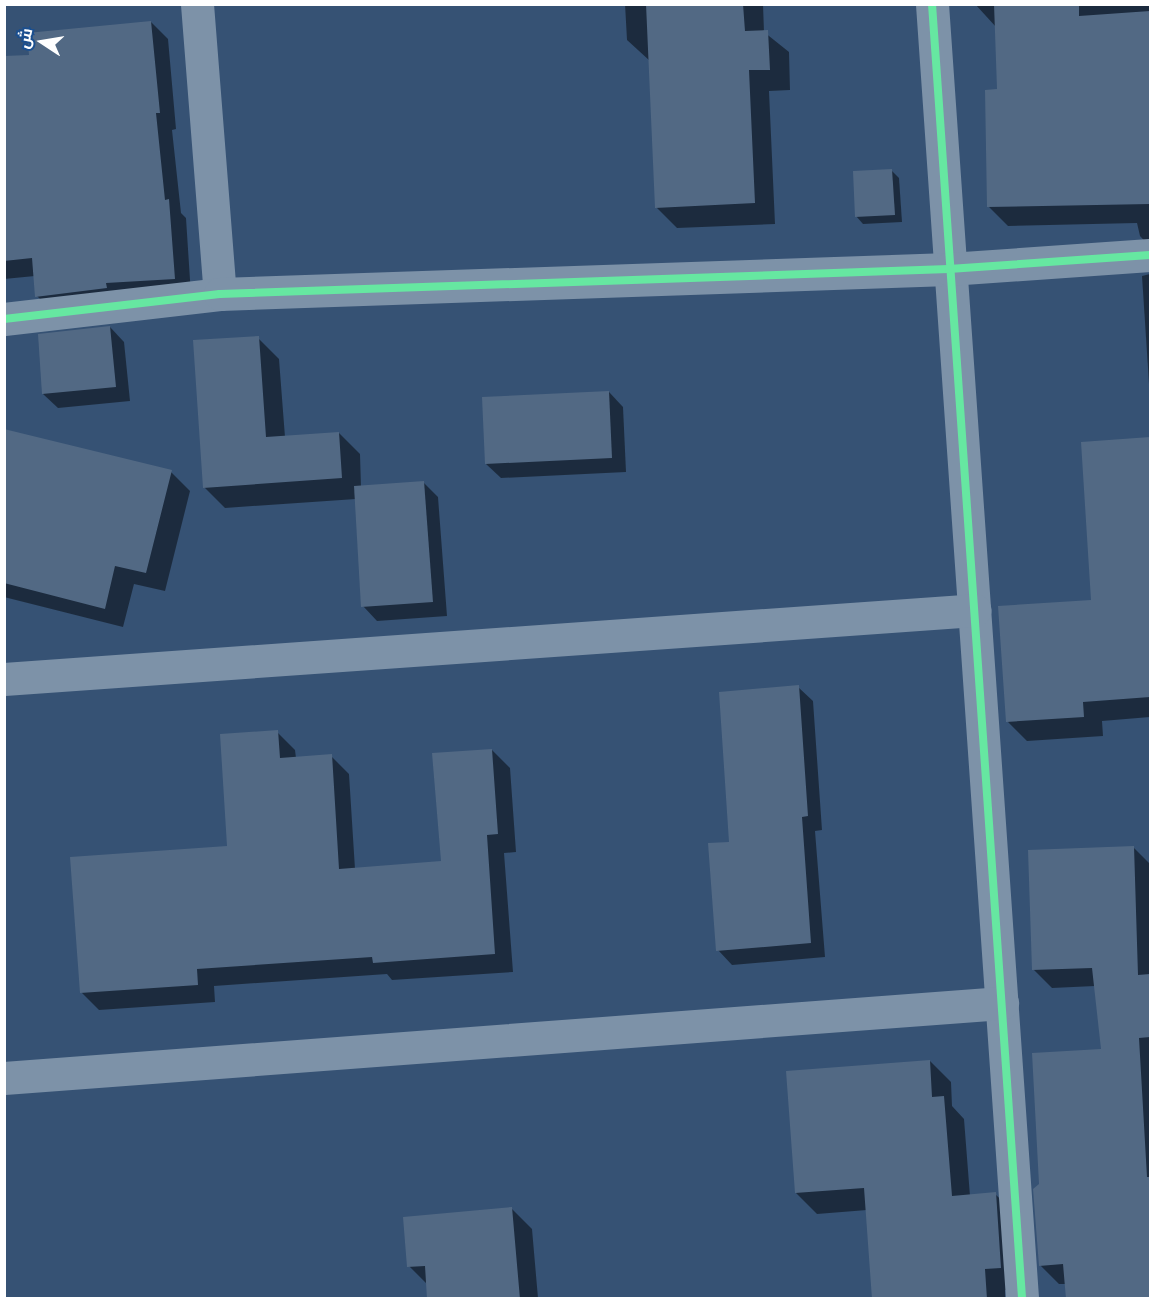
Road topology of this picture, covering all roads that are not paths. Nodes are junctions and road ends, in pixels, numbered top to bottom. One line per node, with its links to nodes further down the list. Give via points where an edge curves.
1 (197, 4): 5 (street)
2 (932, 4): 4 (street)
3 (1150, 255): 4 (street)
4 (949, 269): 5 (street); 7 (street)
5 (220, 294): 6 (street)
6 (4, 319)
7 (975, 610): 8 (street); 9 (street)
8 (4, 679)
9 (1002, 1003): 10 (street); 11 (street)
10 (4, 1078)
11 (1022, 1299)

